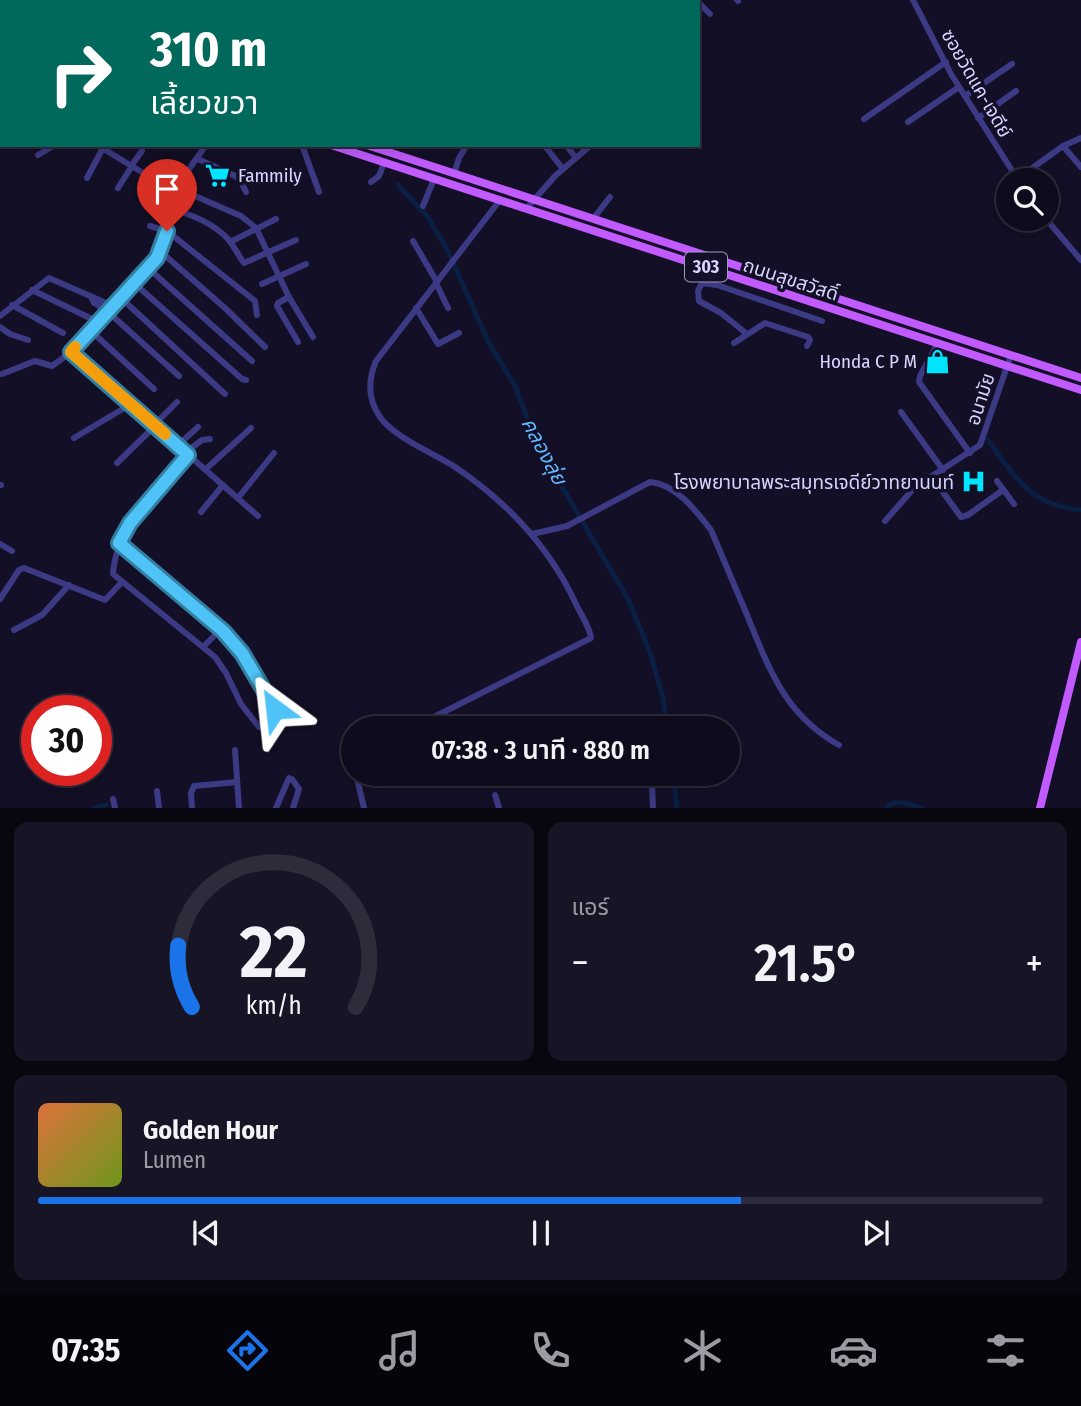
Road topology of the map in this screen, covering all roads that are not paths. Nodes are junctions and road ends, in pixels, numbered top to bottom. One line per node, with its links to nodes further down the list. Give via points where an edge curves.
1 (913, 0): 4 (street, ซอยวัดแค-เจดีย์)
2 (700, 3): 3 (street)
3 (710, 13)
4 (946, 62): 6 (street, ซอยวัดแค-เจดีย์); 10 (street)
5 (1012, 64): 8 (street)
6 (959, 86): 8 (street, ซอยวัดแค-เจดีย์); 11 (street)
7 (1016, 91): 9 (street)
8 (965, 96): 9 (street, ซอยวัดแค-เจดีย์)
9 (978, 118): 32 (street, ซอยวัดแค-เจดีย์)
10 (864, 119)
11 (908, 122)
12 (1081, 138): 13 (street)
13 (1063, 146): 31 (street); 33 (street)
14 (52, 147): 26 (street)
15 (102, 147): 36 (street)
16 (103, 147): 30 (street)
17 (205, 147): 28 (street)
18 (303, 147): 42 (street)
19 (337, 147): 29 (main road, ถนนสุขสวัสดิ์ / 303)
20 (373, 147): 35 (main road, ถนนสุขสวัสดิ์ / 303)
21 (464, 147): 35 (street)
22 (546, 147): 34 (street)
23 (568, 147): 27 (street)
24 (589, 147): 27 (street)
25 (142, 151): 30 (street)
26 (38, 155)
27 (576, 158): 34 (street)
28 (198, 159): 40 (street); 41 (street, via 235,176)
29 (384, 163): 37 (main road, ถนนสุขสวัสดิ์ / 303); 38 (street)
30 (131, 166): 39 (street); 40 (street)
31 (1081, 167)
32 (1009, 168)
33 (1033, 168)
34 (563, 169): 45 (street)
35 (454, 174): 45 (main road, ถนนสุขสวัสดิ์ / 303)
36 (87, 178)
37 (434, 179): 44 (main road, ถนนสุขสวัสดิ์ / 303); 46 (street)
38 (371, 182)
39 (118, 188)
40 (178, 191): 47 (street); 52 (street, via 241,216)
41 (246, 191)
42 (318, 192)
43 (610, 197): 50 (street)
44 (500, 200): 48 (main road, ถนนสุขสวัสดิ์ / 303); 65 (street)
45 (532, 200): 48 (street); 50 (main road, ถนนสุขสวัสดิ์ / 303)
46 (424, 206)
47 (173, 209): 53 (street); 57 (street, via 203,220)
48 (526, 209): 63 (main road, ถนนสุขสวัสดิ์ / 303)
49 (276, 219): 52 (street)
50 (593, 219): 97 (main road, ถนนสุขสวัสดิ์ / 303)
51 (150, 226): 53 (street)
52 (256, 228): 57 (street); 59 (street)
53 (167, 231): 58 (street); 80 (street, via 255,301)
54 (1056, 231): 60 (street)
55 (296, 240): 59 (street)
56 (413, 241): 65 (street)
57 (230, 242): 59 (street, via 244,263)
58 (161, 252): 62 (street); 95 (street)
59 (268, 253): 64 (street)
60 (1081, 260)
61 (306, 264): 64 (street)
62 (148, 268): 67 (street); 98 (street)
63 (721, 272): 66 (main road, ถนนสุขสวัสดิ์ / 303); 69 (street)
64 (280, 276): 68 (street); 73 (street)
65 (436, 282): 77 (street); 78 (street)
66 (750, 282): 71 (main road, ถนนสุขสวัสดิ์ / 303); 72 (street)
67 (134, 283): 74 (street); 103 (street)
68 (262, 285)
69 (717, 285): 72 (street); 88 (street, via 702,283 697,298)
70 (32, 290): 76 (street); 79 (street, via 54,278 99,298); 82 (street)
71 (778, 291): 75 (street); 93 (main road, ถนนสุขสวัสดิ์ / 303)
72 (746, 295): 75 (street)
73 (289, 296): 89 (street); 91 (street, via 277,306)
74 (121, 298): 79 (street); 106 (street)
75 (774, 304): 83 (street)
76 (12, 305): 81 (street); 86 (street)
77 (416, 308): 87 (street, via 438,344); 131 (street, via 371,372 373,404 385,423 455,467)
78 (448, 308)
79 (110, 309): 85 (street); 101 (street)
80 (257, 315)
81 (0, 316)
82 (90, 318)
83 (822, 321)
84 (0, 327): 90 (street)
85 (90, 331): 96 (street); 104 (street)
86 (63, 333)
87 (459, 333)
88 (747, 334): 92 (street); 94 (street, via 765,323 808,337)
89 (313, 337)
90 (28, 340)
91 (298, 342)
92 (734, 343)
93 (938, 343): 99 (main road, ถนนสุขสวัสดิ์ / 303); 117 (street, via 919,382)
94 (807, 346)
95 (265, 347)
96 (71, 352): 100 (street, via 52,366 35,361); 108 (street)
97 (1011, 355): 99 (street, อนามัย); 102 (main road, ถนนสุขสวัสดิ์ / 303)
98 (252, 361)
99 (1007, 366): 105 (main road, ถนนสุขสวัสดิ์ / 303); 117 (street, อนามัย, via 982,442)
100 (2, 374)
101 (179, 376)
102 (1081, 378)
103 (246, 380)
104 (154, 388)
105 (1081, 390)
106 (225, 394)
107 (177, 402): 110 (street)
108 (131, 404): 110 (street); 113 (street)
109 (901, 412): 121 (street)
110 (155, 425): 115 (street); 119 (street)
111 (198, 427): 115 (street)
112 (251, 428): 120 (street)
113 (74, 438)
114 (211, 439): 118 (street, via 202,440)
115 (178, 445): 118 (street)
116 (274, 453): 126 (street)
117 (970, 453): 121 (street, อนามัย)
118 (187, 454): 120 (street); 132 (street)
119 (117, 463)
120 (205, 469): 124 (street)
121 (943, 470): 122 (street, อนามัย)
122 (932, 477): 125 (street, via 961,517); 130 (street, อนามัย, via 915,487)
123 (997, 481): 125 (street)
124 (223, 485): 126 (street); 128 (street)
125 (1003, 490): 127 (street)
126 (239, 498): 129 (street)
127 (1014, 504)
128 (201, 512)
129 (258, 516)
130 (886, 521)
131 (532, 534): 143 (street, via 565,580 591,638); 145 (street, via 567,526 650,482 676,493 711,530 773,679 805,721)
132 (119, 543): 135 (street, via 113,572); 138 (street)
133 (0, 544): 134 (street)
134 (12, 551)
135 (122, 582): 136 (street, via 105,600); 141 (street)
136 (69, 585): 137 (street, via 24,568); 139 (street, via 42,615)
137 (0, 599)
138 (220, 629): 141 (street); 142 (street, via 242,653)
139 (14, 630)
140 (1081, 642): 162 (main road)
141 (204, 646): 144 (street, via 221,664 241,704)
142 (275, 709)
143 (436, 716)
144 (259, 727)
145 (839, 745)
146 (235, 750): 147 (street)
147 (237, 782): 155 (street, via 194,786); 156 (street)
148 (359, 786): 159 (street)
149 (652, 786): 161 (street)
150 (157, 791): 154 (street)
151 (495, 795): 160 (street)
152 (113, 799): 153 (street)
153 (115, 807)
154 (159, 807)
155 (192, 807)
156 (239, 807)
157 (276, 807): 158 (street, via 289,778 299,789)
158 (292, 807)
159 (364, 807)
160 (499, 807)
161 (653, 807)
162 (1040, 807)

